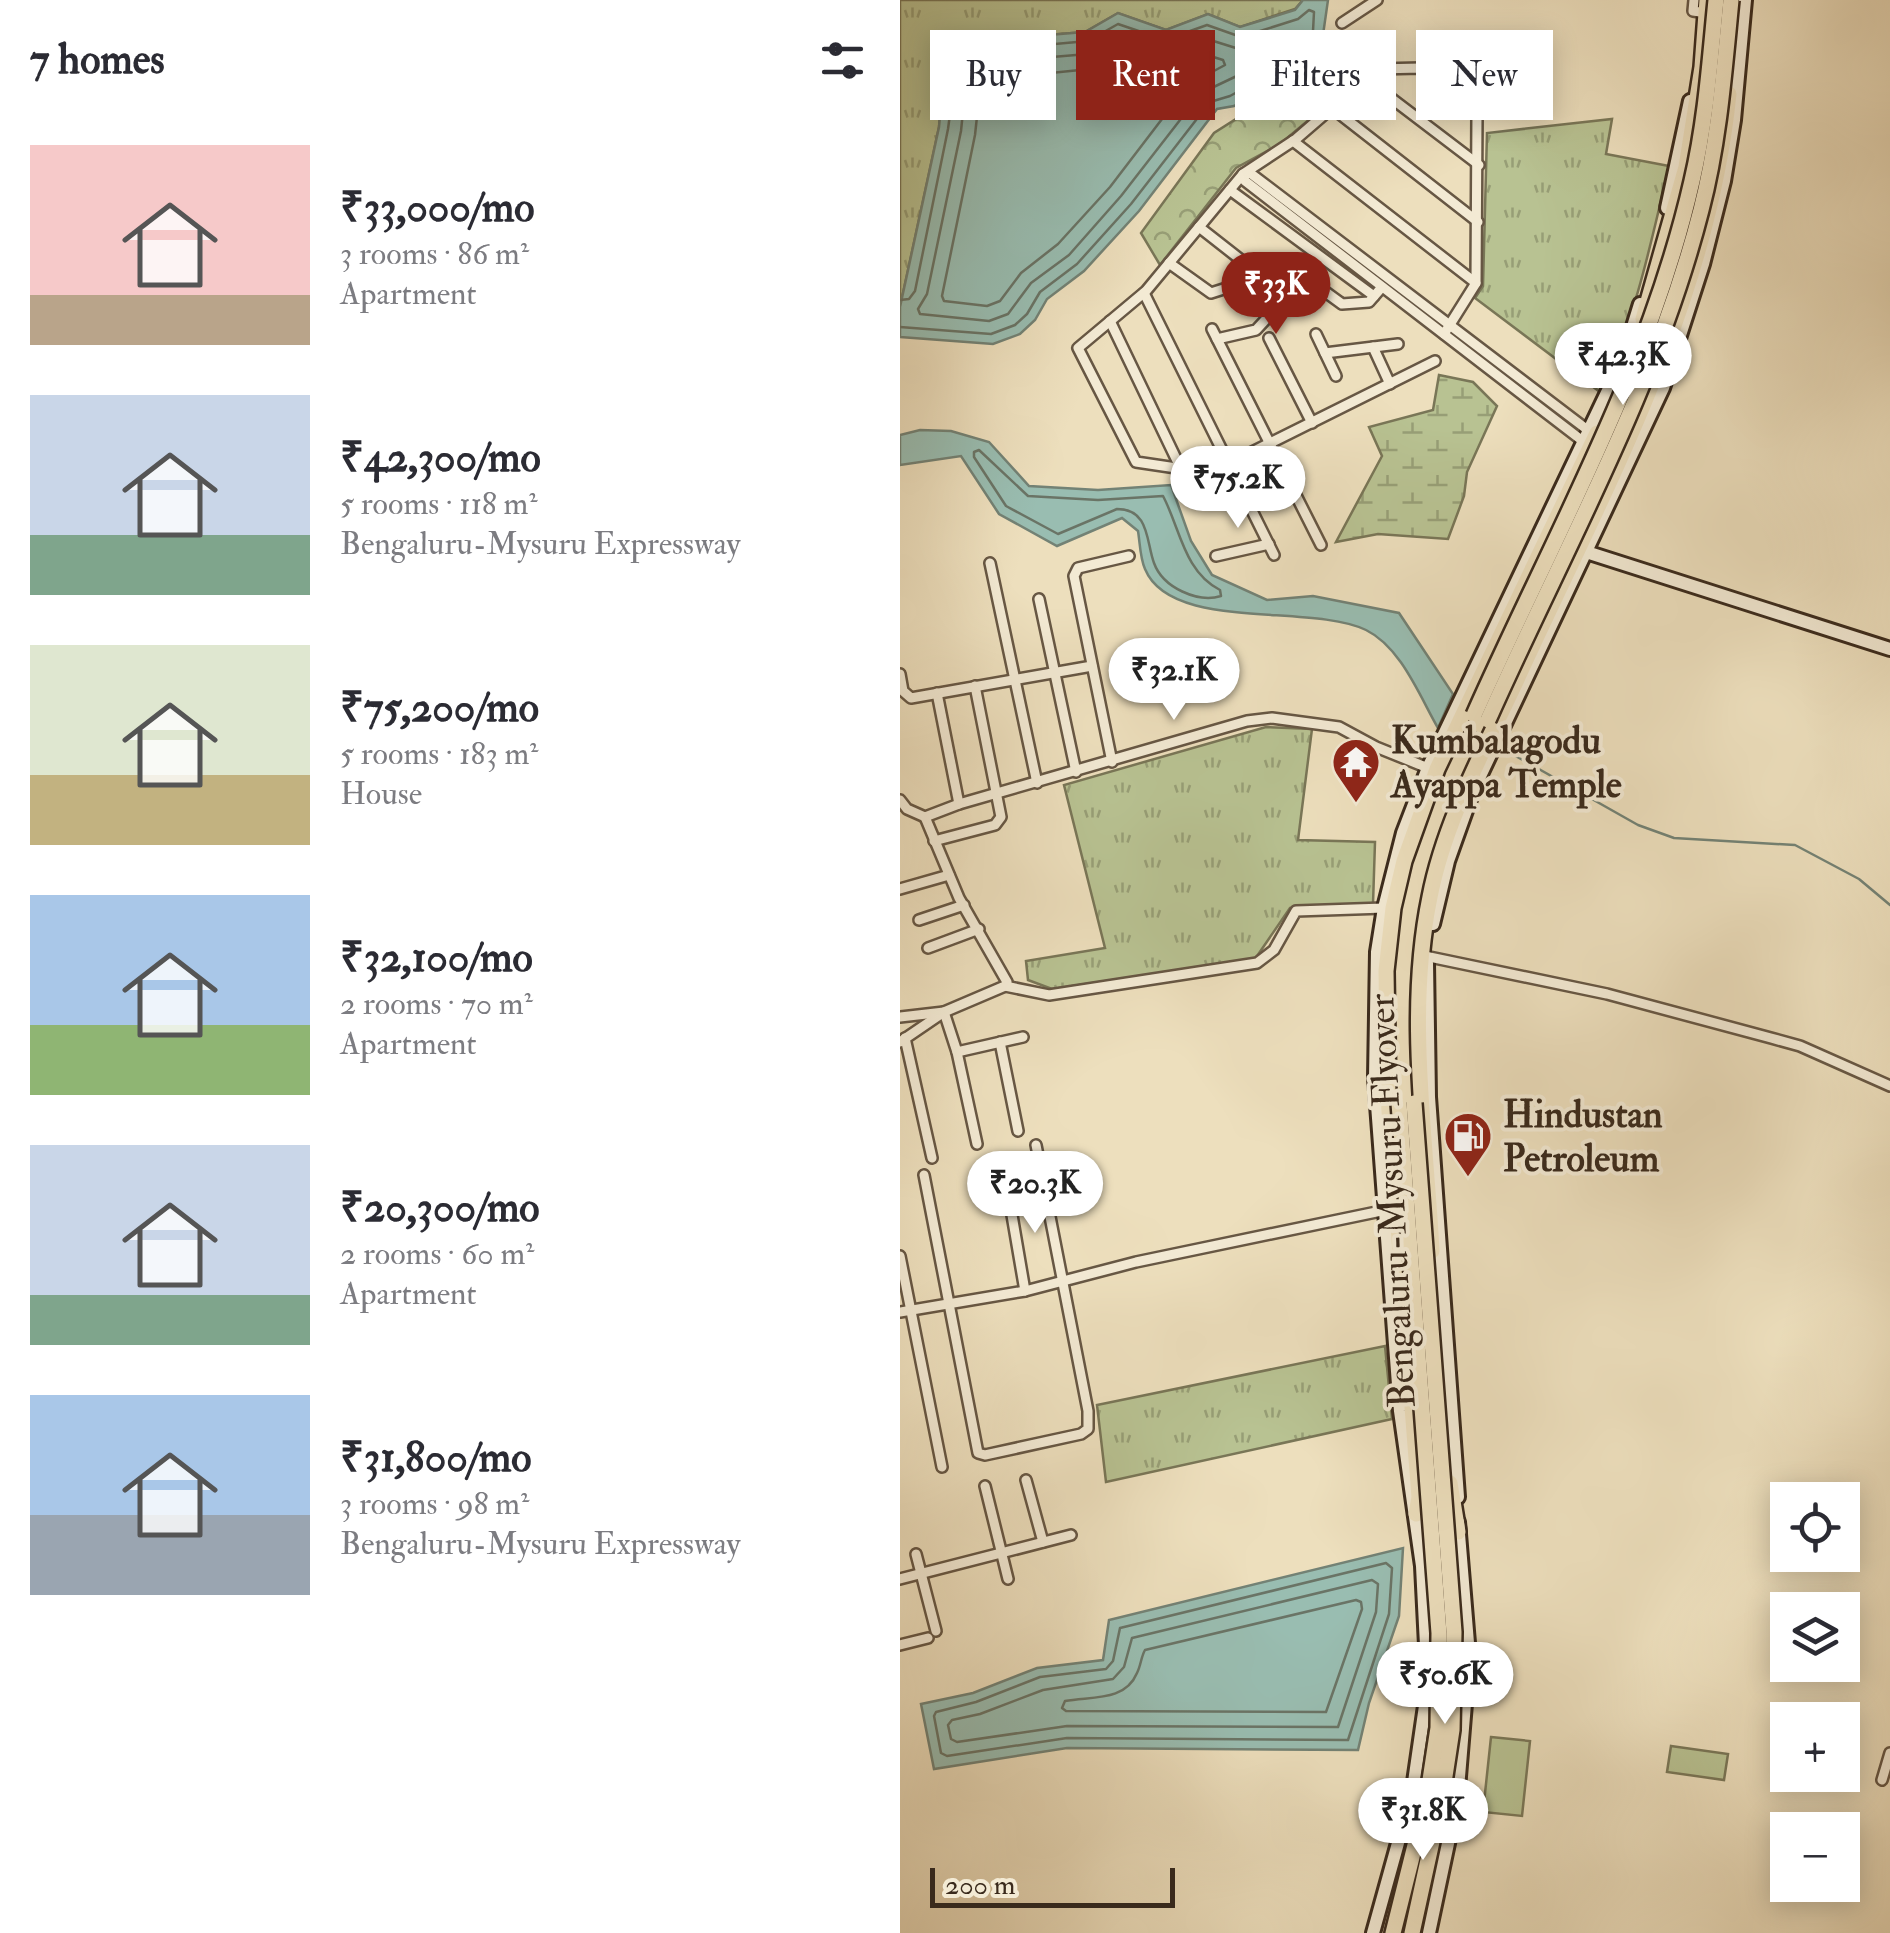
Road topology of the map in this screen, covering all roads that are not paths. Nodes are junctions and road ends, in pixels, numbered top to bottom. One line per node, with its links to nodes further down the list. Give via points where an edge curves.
1 (1377, 0): 6 (street)
2 (1716, 0): 58 (highway, bridge, via 1696,163 1649,328 1618,408)
3 (1734, 0): 18 (highway, via 1726,124); 114 (highway, Bengaluru-Mysuru Flyover, bridge, via 1708,182 1664,332 1450,804 1416,922 1409,1041 1454,1632 1452,1730)
4 (1746, 0): 18 (street, via 1724,182)
5 (1700, 3): 17 (highway, via 1692,132)
6 (1342, 23)
7 (1396, 69): 12 (street, via 1421,68 1477,113)
8 (1396, 102): 12 (street)
9 (1318, 120): 11 (street)
10 (1347, 120): 15 (street)
11 (1293, 141): 13 (street); 21 (street)
12 (1478, 165): 15 (street)
13 (1243, 174): 14 (street); 22 (street); 27 (street)
14 (1230, 190): 16 (street); 25 (street)
15 (1478, 222): 21 (street)
16 (1199, 227): 19 (street); 20 (street)
17 (1659, 253): 18 (street); 38 (street, via 1623,359); 42 (highway, via 1636,343)
18 (1699, 263): 45 (highway)
19 (1169, 264): 20 (street, via 1211,293); 23 (street)
20 (1261, 276): 24 (street)
21 (1476, 283): 27 (street)
22 (1382, 286): 25 (street); 29 (street)
23 (1144, 293): 26 (street); 40 (street)
24 (1287, 296): 25 (street, via 1304,277 1342,304); 39 (street, via 1256,330 1214,334)
25 (1374, 296)
26 (1110, 321): 41 (street); 41 (street, via 1078,348 1136,462)
27 (1452, 326): 29 (street); 38 (street)
28 (1316, 334): 33 (street)
29 (1444, 334): 38 (street)
30 (1269, 338): 37 (street)
31 (1398, 344): 32 (street)
32 (1373, 347): 33 (street); 36 (street)
33 (1325, 353): 35 (street)
34 (1435, 361): 36 (street)
35 (1336, 376)
36 (1390, 384): 37 (street)
37 (1312, 422): 39 (street)
38 (1586, 437): 42 (street)
39 (1270, 443): 40 (street); 44 (street)
40 (1229, 464): 41 (street, via 1210,473); 43 (street)
41 (1181, 468)
42 (1544, 535): 45 (street); 58 (highway)
43 (1268, 544): 46 (street); 48 (street)
44 (1322, 545)
45 (1581, 551): 51 (street); 75 (highway, via 1443,846)
46 (1274, 555)
47 (1129, 556): 52 (street, via 1074,572)
48 (1216, 556)
49 (990, 563): 55 (street)
50 (1039, 599): 53 (street)
51 (1890, 648)
52 (1092, 666): 53 (street); 59 (street)
53 (1055, 672): 55 (street); 61 (street)
54 (900, 674): 57 (street, via 907,697)
55 (1014, 679): 56 (street); 62 (street)
56 (975, 686): 57 (street); 63 (street)
57 (937, 693): 65 (street)
58 (1459, 719): 60 (street); 100 (highway, via 1404,861 1386,971 1388,1098); 114 (highway, Bengaluru-Mysuru Flyover, bridge, via 1418,847 1394,993 1439,1633)
59 (1112, 762): 60 (street, via 1272,718 1339,727); 61 (street)
60 (1428, 768): 71 (street)
61 (1076, 772): 62 (street)
62 (1037, 783): 63 (street)
63 (996, 794): 65 (street); 67 (street, via 1000,822)
64 (900, 800): 66 (street)
65 (959, 804): 66 (street)
66 (925, 817): 67 (street)
67 (934, 841): 68 (street)
68 (949, 875): 69 (street); 70 (street)
69 (900, 889)
70 (964, 905): 72 (street); 73 (street)
71 (1384, 908): 76 (street, via 1296,911 1274,950 1258,962 1048,995); 90 (street, via 1376,1078)
72 (919, 920)
73 (979, 929): 74 (street); 76 (street)
74 (928, 948)
75 (1424, 956): 83 (street, via 1607,994 1786,1042); 101 (highway, via 1418,1029 1437,1342)
76 (1006, 986): 77 (street)
77 (944, 1012): 78 (street); 80 (street); 82 (street)
78 (900, 1017)
79 (1022, 1037): 81 (street)
80 (903, 1040): 87 (street)
81 (1000, 1042): 82 (street); 84 (street)
82 (957, 1052): 85 (street)
83 (1890, 1086)
84 (1018, 1131)
85 (978, 1144)
86 (1036, 1145): 92 (street)
87 (932, 1158)
88 (924, 1176): 94 (street)
89 (1007, 1186): 93 (street)
90 (1387, 1210): 92 (street); 100 (street, via 1400,1410)
91 (900, 1256): 95 (street)
92 (1063, 1282): 93 (street); 94 (street, via 1088,1428 984,1455 975,1448)
93 (1025, 1291): 94 (street)
94 (947, 1302): 95 (street)
95 (912, 1310): 96 (street); 97 (street)
96 (900, 1312)
97 (942, 1467)
98 (1026, 1480): 103 (street)
99 (984, 1486): 104 (street)
100 (1416, 1514): 111 (street, via 1428,1637)
101 (1458, 1532): 112 (street, via 1469,1655)
102 (1071, 1535): 103 (street)
103 (1042, 1542): 104 (street)
104 (1002, 1553): 106 (street); 107 (street)
105 (916, 1554): 106 (street)
106 (921, 1574): 108 (street); 109 (street, via 932,1634)
107 (1008, 1578)
108 (900, 1579)
109 (900, 1645)
110 (1890, 1753): 113 (street)
111 (1419, 1754): 112 (street); 115 (street)
112 (1461, 1754): 118 (street)
113 (1882, 1780)
114 (1435, 1794): 116 (highway); 117 (highway)
115 (1373, 1933)
116 (1393, 1933)
117 (1412, 1933)
118 (1428, 1933)

